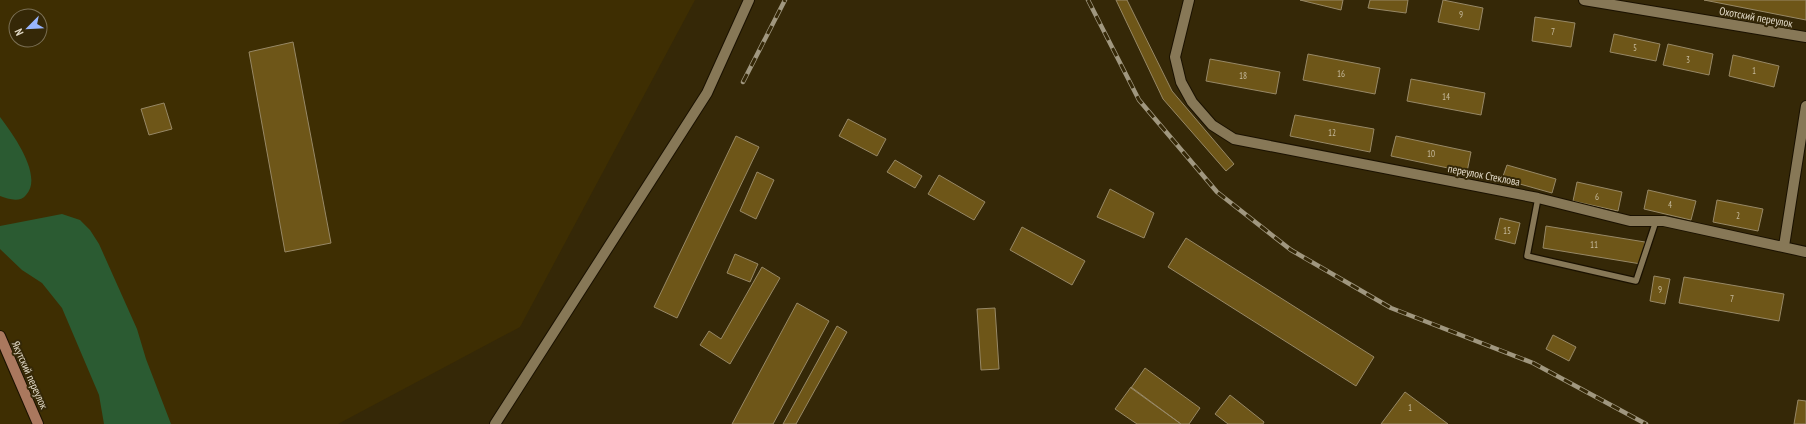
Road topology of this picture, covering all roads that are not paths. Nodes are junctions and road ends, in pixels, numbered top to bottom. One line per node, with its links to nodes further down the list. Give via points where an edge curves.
1 (749, 0): 13 (street, via 707,93)
2 (1189, 0): 7 (street, переулок Стеклова, via 1175,57 1181,82 1192,102 1212,125 1234,139)
3 (1584, 0): 4 (street, Охотский переулок)
4 (1806, 37)
5 (1806, 106): 6 (street)
6 (1805, 122): 9 (street)
7 (1538, 198): 8 (street, переулок Стеклова, via 1630,221); 8 (lane, via 1527,256 1636,280)
8 (1656, 221): 9 (street, переулок Стеклова)
9 (1784, 246): 10 (street, переулок Стеклова)
10 (1806, 252)
11 (0, 336): 12 (main road, Якутский переулок)
12 (38, 424)
13 (495, 424)

